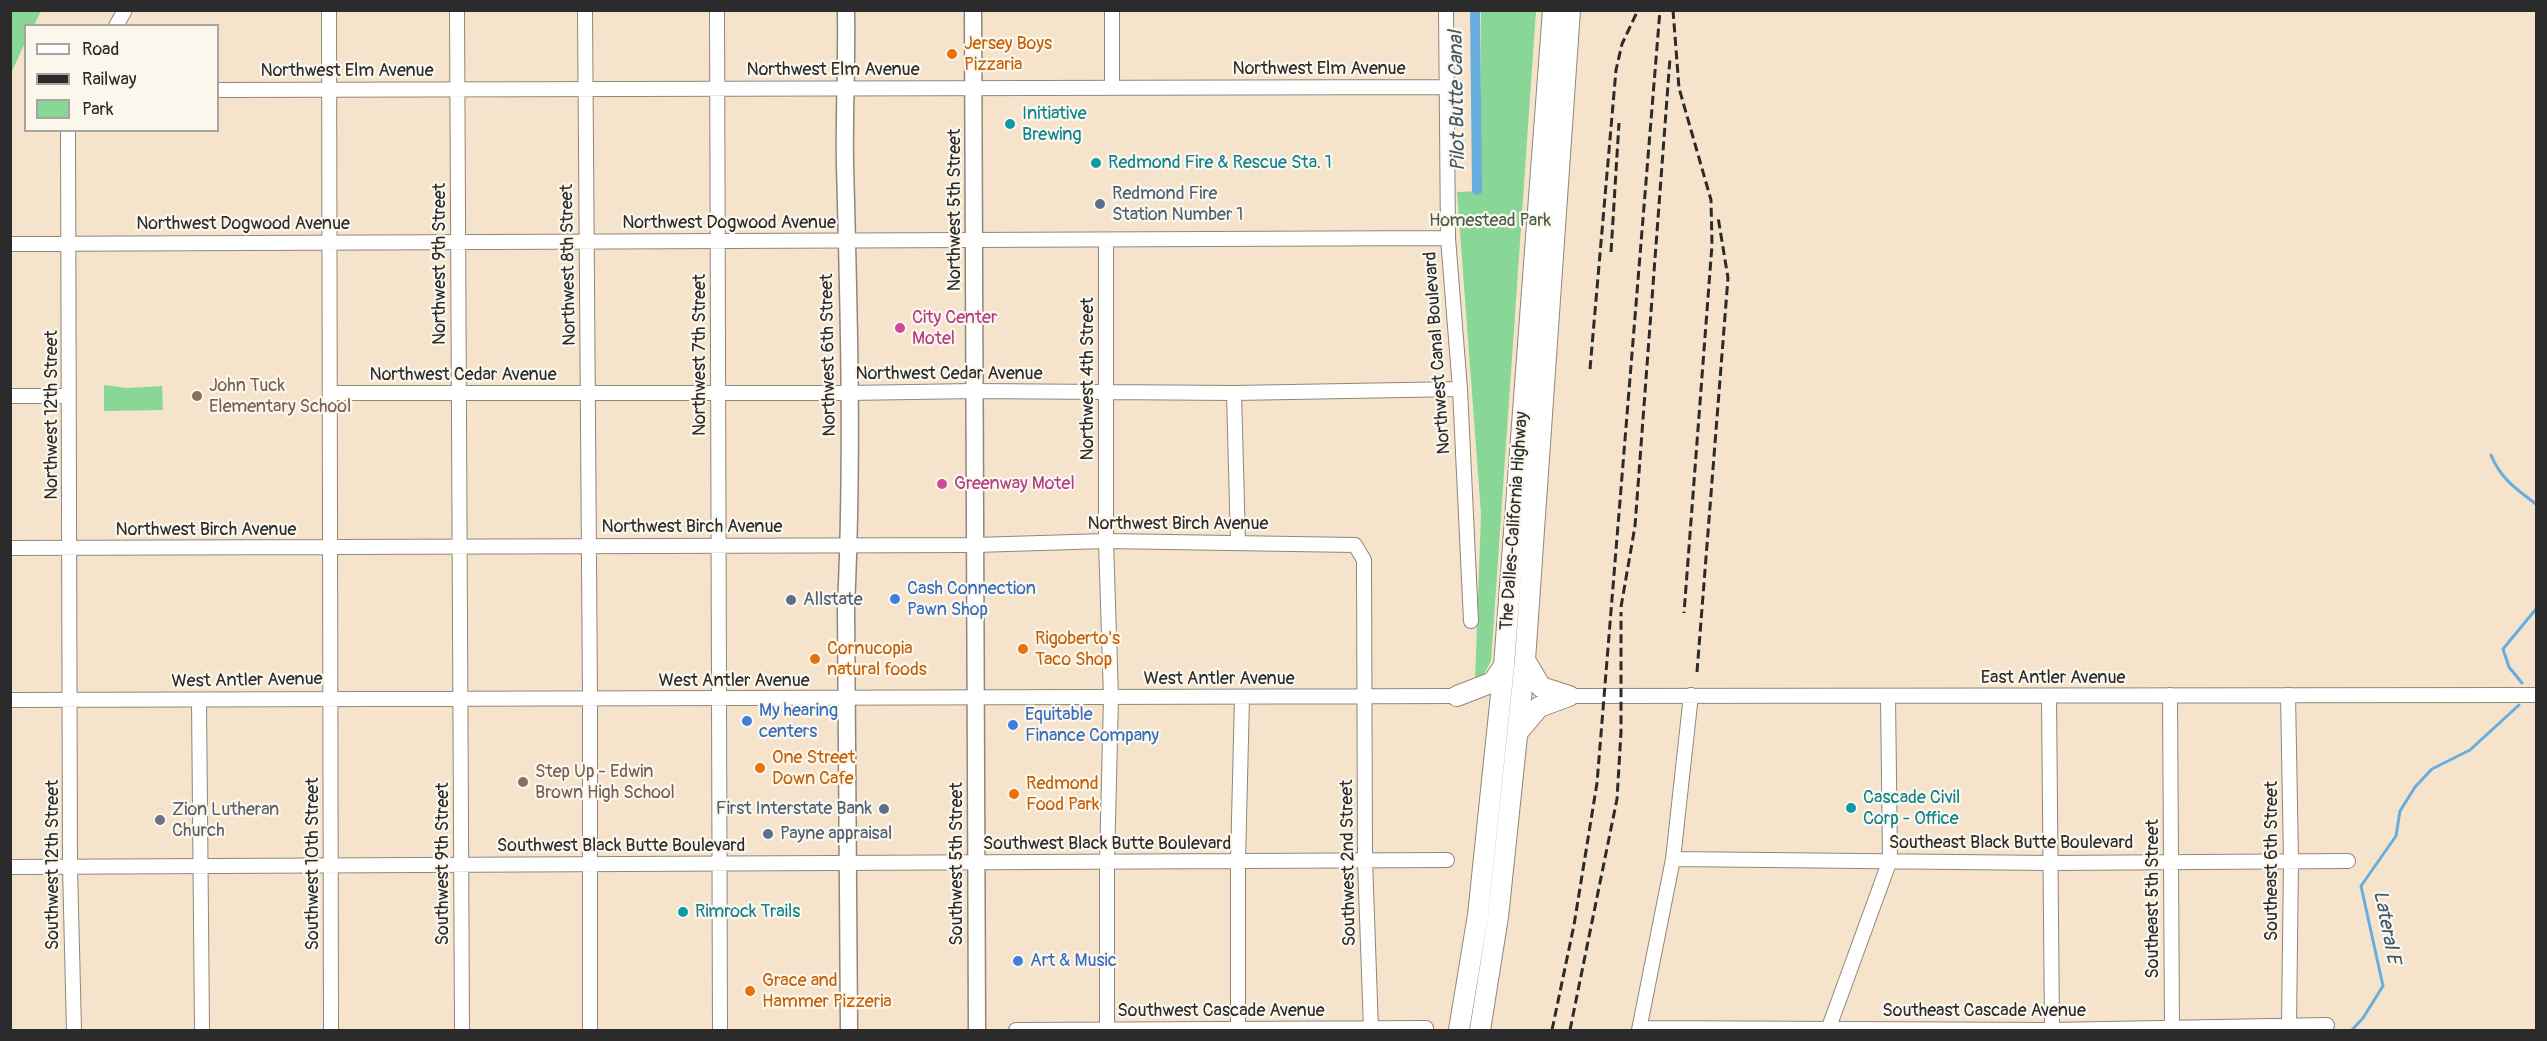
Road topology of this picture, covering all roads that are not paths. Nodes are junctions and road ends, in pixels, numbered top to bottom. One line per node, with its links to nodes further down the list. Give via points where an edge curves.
1 (125, 10): 12 (street)
2 (329, 10): 18 (street, Southwest 10th Street)
3 (457, 10): 19 (street, Northwest 9th Street)
4 (585, 10): 20 (street, Northwest 8th Street)
5 (717, 10): 14 (street, Northwest 7th Street)
6 (846, 10): 15 (main road, Northwest 6th Street)
7 (973, 10): 16 (main road, Northwest 5th Street)
8 (1112, 10): 17 (street)
9 (1446, 10): 13 (street, Northwest Canal Boulevard)
10 (1553, 10): 57 (highway, The Dalles-California Highway)
11 (1570, 10): 56 (highway, The Dalles-California Highway)
12 (117, 24)
13 (1448, 87): 17 (street, Northwest Elm Avenue); 23 (street, Northwest Canal Boulevard)
14 (716, 88): 15 (street, Northwest Elm Avenue); 20 (street, Northwest Elm Avenue); 27 (street, Northwest 7th Street)
15 (847, 88): 16 (street, Northwest Elm Avenue); 28 (main road, Northwest 6th Street)
16 (974, 88): 17 (street, Northwest Elm Avenue); 29 (main road, Northwest 5th Street)
17 (1112, 88)
18 (330, 89): 19 (street, Northwest Elm Avenue); 21 (street, Northwest Elm Avenue); 25 (street, Southwest 10th Street)
19 (458, 89): 20 (street, Northwest Elm Avenue); 30 (street, Northwest 9th Street)
20 (585, 89): 26 (street, Northwest 8th Street)
21 (219, 90)
22 (68, 132): 32 (street, Northwest 12th Street)
23 (1448, 237): 24 (street, Northwest Dogwood Avenue); 33 (street, Northwest Canal Boulevard)
24 (1106, 240): 29 (street, Northwest Dogwood Avenue); 35 (street, Northwest 4th Street)
25 (330, 241): 30 (street, Northwest Dogwood Avenue); 32 (street, Northwest Dogwood Avenue); 37 (street, Southwest 10th Street)
26 (588, 241): 27 (street, Northwest Dogwood Avenue); 30 (street, Northwest Dogwood Avenue); 39 (street, Northwest 8th Street)
27 (717, 241): 28 (street, Northwest Dogwood Avenue); 36 (street, Northwest 7th Street)
28 (847, 241): 29 (street, Northwest Dogwood Avenue); 40 (main road, Northwest 6th Street)
29 (974, 241): 34 (main road, Northwest 5th Street)
30 (458, 242): 38 (street, Northwest 9th Street)
31 (10, 244): 32 (street, Northwest Dogwood Avenue)
32 (68, 244): 43 (street, Northwest 12th Street)
33 (1460, 389): 41 (street, Northwest Cedar Avenue); 55 (street, Northwest Canal Boulevard)
34 (974, 391): 35 (street, Northwest Cedar Avenue); 40 (street, Northwest Cedar Avenue); 50 (main road, Northwest 5th Street)
35 (1106, 391): 41 (street, Northwest Cedar Avenue); 44 (street, Northwest 4th Street)
36 (718, 392): 39 (street, Northwest Cedar Avenue); 40 (street, Northwest Cedar Avenue); 48 (street, Northwest 7th Street)
37 (330, 393): 38 (street, Northwest Cedar Avenue); 51 (street, Southwest 10th Street)
38 (459, 393): 39 (street, Northwest Cedar Avenue); 46 (street, Northwest 9th Street)
39 (589, 393): 47 (street, Northwest 8th Street)
40 (849, 393): 49 (main road, Northwest 6th Street)
41 (1234, 393): 45 (street)
42 (10, 396): 43 (street)
43 (69, 396): 53 (street, Northwest 12th Street)
44 (1106, 541): 45 (street, Northwest Birch Avenue); 50 (street, Northwest Birch Avenue); 72 (street, Northwest 4th Street)
45 (1238, 542): 54 (street, Northwest Birch Avenue, via 1355,545)
46 (459, 545): 47 (street, Northwest Birch Avenue); 51 (street, Northwest Birch Avenue); 68 (street, Northwest 9th Street)
47 (590, 545): 48 (street, Northwest Birch Avenue); 69 (street, Northwest 8th Street)
48 (718, 545): 49 (street, Northwest Birch Avenue); 74 (street, Northwest 7th Street)
49 (849, 545): 50 (street, Northwest Birch Avenue); 70 (main road, Northwest 6th Street)
50 (975, 545): 71 (main road, Northwest 5th Street)
51 (331, 547): 53 (street, Northwest Birch Avenue); 67 (street, Southwest 10th Street)
52 (10, 548): 53 (street, Northwest Birch Avenue)
53 (70, 548): 76 (street, Northwest 12th Street)
54 (1364, 560): 62 (street, Southwest 2nd Street)
55 (1470, 621)
56 (1525, 660): 64 (highway, via 1541,687); 79 (highway, The Dalles-California Highway)
57 (1504, 666): 63 (highway, via 1493,682); 78 (highway, The Dalles-California Highway)
58 (1691, 695): 64 (street, East Antler Avenue); 65 (street, East Antler Avenue); 80 (street)
59 (2170, 695): 60 (street, East Antler Avenue); 66 (street, East Antler Avenue); 90 (street, Southeast 5th Street)
60 (2288, 695): 61 (street, East Antler Avenue); 83 (street, Southeast 6th Street)
61 (2536, 695)
62 (1365, 696): 63 (street, West Antler Avenue); 73 (street, West Antler Avenue); 85 (street, Southwest 2nd Street)
63 (1457, 696): 78 (highway, via 1482,703)
64 (1569, 696): 79 (highway, via 1539,707)
65 (1888, 696): 66 (street, East Antler Avenue); 82 (street)
66 (2049, 696): 91 (street)
67 (331, 698): 68 (street, West Antler Avenue); 77 (street, West Antler Avenue); 94 (street, Southwest 10th Street)
68 (460, 698): 69 (street, West Antler Avenue); 95 (street, Southwest 9th Street)
69 (590, 698): 74 (street, West Antler Avenue); 92 (street, Northwest 8th Street)
70 (846, 698): 71 (street, West Antler Avenue); 74 (street, West Antler Avenue); 87 (main road, Northwest 6th Street)
71 (976, 698): 72 (street, West Antler Avenue); 88 (main road, Southwest 5th Street)
72 (1111, 698): 73 (street, West Antler Avenue); 89 (street, Northwest 4th Street)
73 (1242, 698): 84 (street)
74 (719, 699): 93 (street, Northwest 7th Street)
75 (10, 700): 76 (street, West Antler Avenue)
76 (71, 700): 77 (street, West Antler Avenue); 98 (street, Southwest 12th Street)
77 (199, 700): 96 (street)
78 (1498, 726): 116 (highway, The Dalles-California Highway, via 1478,915)
79 (1518, 732): 117 (highway, The Dalles-California Highway, via 1498,917)
80 (1673, 859): 82 (street, Southeast Black Butte Boulevard); 102 (street)
81 (1447, 860): 85 (street, Southwest Black Butte Boulevard)
82 (1890, 860): 91 (street, Southeast Black Butte Boulevard); 118 (street)
83 (2291, 860): 86 (street, Southeast Black Butte Boulevard); 90 (street, Southeast Black Butte Boulevard); 100 (street, Southeast 6th Street)
84 (1238, 861): 85 (street, Southwest Black Butte Boulevard); 89 (street, Southwest Black Butte Boulevard); 114 (street)
85 (1365, 861): 115 (street, Southwest 2nd Street)
86 (2348, 861)
87 (847, 862): 88 (street, Southwest Black Butte Boulevard); 93 (street, Southwest Black Butte Boulevard); 110 (main road, Northwest 6th Street)
88 (977, 862): 89 (street, Southwest Black Butte Boulevard); 111 (main road, Southwest 5th Street)
89 (1107, 862): 113 (street, Northwest 4th Street)
90 (2172, 862): 91 (street, Southeast Black Butte Boulevard); 103 (street, Southeast 5th Street)
91 (2050, 863): 120 (street)
92 (589, 864): 93 (street, Southwest Black Butte Boulevard); 95 (street, Southwest Black Butte Boulevard); 108 (street, Northwest 8th Street)
93 (719, 864): 109 (street, Northwest 7th Street)
94 (331, 865): 95 (street, Southwest Black Butte Boulevard); 96 (street, Southwest Black Butte Boulevard); 106 (street, Southwest 10th Street)
95 (461, 865): 107 (street, Southwest 9th Street)
96 (199, 866): 98 (street, Southwest Black Butte Boulevard); 105 (street)
97 (10, 867): 98 (street, Southwest Black Butte Boulevard)
98 (70, 867): 104 (street, Southwest 12th Street)
99 (2327, 1025): 100 (street, Southeast Cascade Avenue)
100 (2289, 1026): 103 (street, Southeast Cascade Avenue)
101 (1426, 1028): 115 (street, Southwest Cascade Avenue)
102 (1640, 1029): 118 (street, Southeast Cascade Avenue)
103 (2172, 1029): 120 (street, Southeast Cascade Avenue)
104 (74, 1030)
105 (202, 1030)
106 (331, 1030)
107 (462, 1030)
108 (590, 1030)
109 (720, 1030)
110 (849, 1030)
111 (977, 1030)
112 (1016, 1030): 113 (street, Southwest Cascade Avenue)
113 (1107, 1030): 114 (street, Southwest Cascade Avenue)
114 (1238, 1030): 115 (street, Southwest Cascade Avenue)
115 (1371, 1030)
116 (1459, 1030)
117 (1480, 1030)
118 (1828, 1030): 119 (street, Southeast Cascade Avenue)
119 (1907, 1030): 120 (street, Southeast Cascade Avenue)
120 (2052, 1030)

